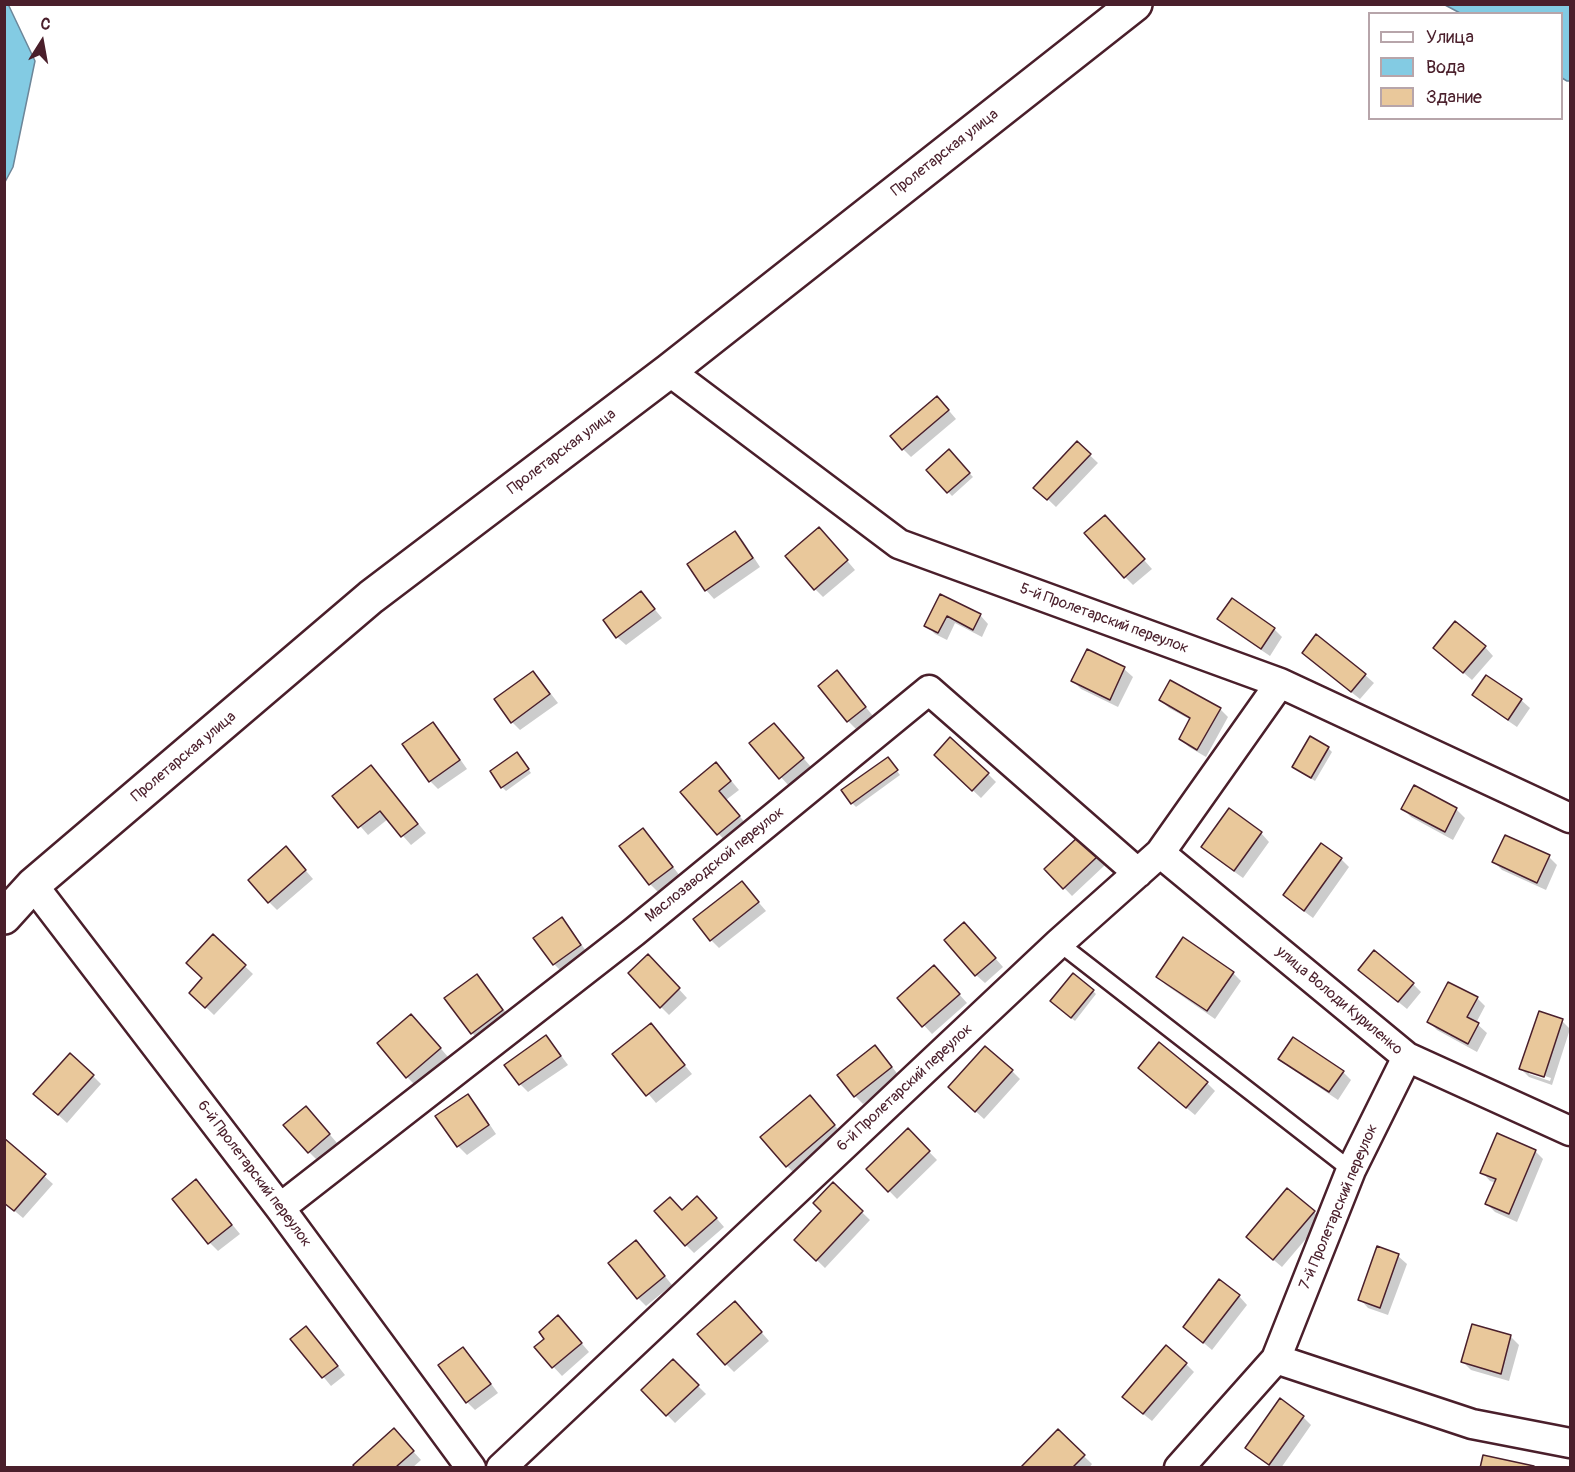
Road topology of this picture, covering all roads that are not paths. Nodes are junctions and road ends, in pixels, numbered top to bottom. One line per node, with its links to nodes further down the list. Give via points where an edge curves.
1 (1135, 4): 2 (main road, Пролетарская улица)
2 (669, 371): 3 (street, 5-й Пролетарский переулок, via 899,544); 7 (main road, Пролетарская улица, via 371,597)
3 (1280, 683): 4 (street, 5-й Пролетарский переулок); 5 (street, 6-й Пролетарский переулок)
4 (1570, 818)
5 (1160, 853): 6 (street, 6-й Пролетарский переулок); 10 (street, улица Володи Куриленко)
6 (1138, 873): 9 (street, 6-й Пролетарский переулок); 13 (street, Маслозаводской переулок, via 929,690 634,932)
7 (33, 885): 8 (main road, Пролетарская улица); 13 (street, 6-й Пролетарский переулок)
8 (4, 917)
9 (1059, 943): 12 (lane); 17 (street, 6-й Пролетарский переулок)
10 (1407, 1057): 11 (street, улица Володи Куриленко); 12 (street, 7-й Пролетарский переулок)
11 (1570, 1131)
12 (1351, 1170): 14 (street, 7-й Пролетарский переулок)
13 (280, 1208): 16 (street, 6-й Пролетарский переулок)
14 (1276, 1359): 15 (street, via 1472,1424); 18 (street, 7-й Пролетарский переулок)
15 (1570, 1443)
16 (471, 1467)
17 (501, 1467)
18 (1179, 1467)

